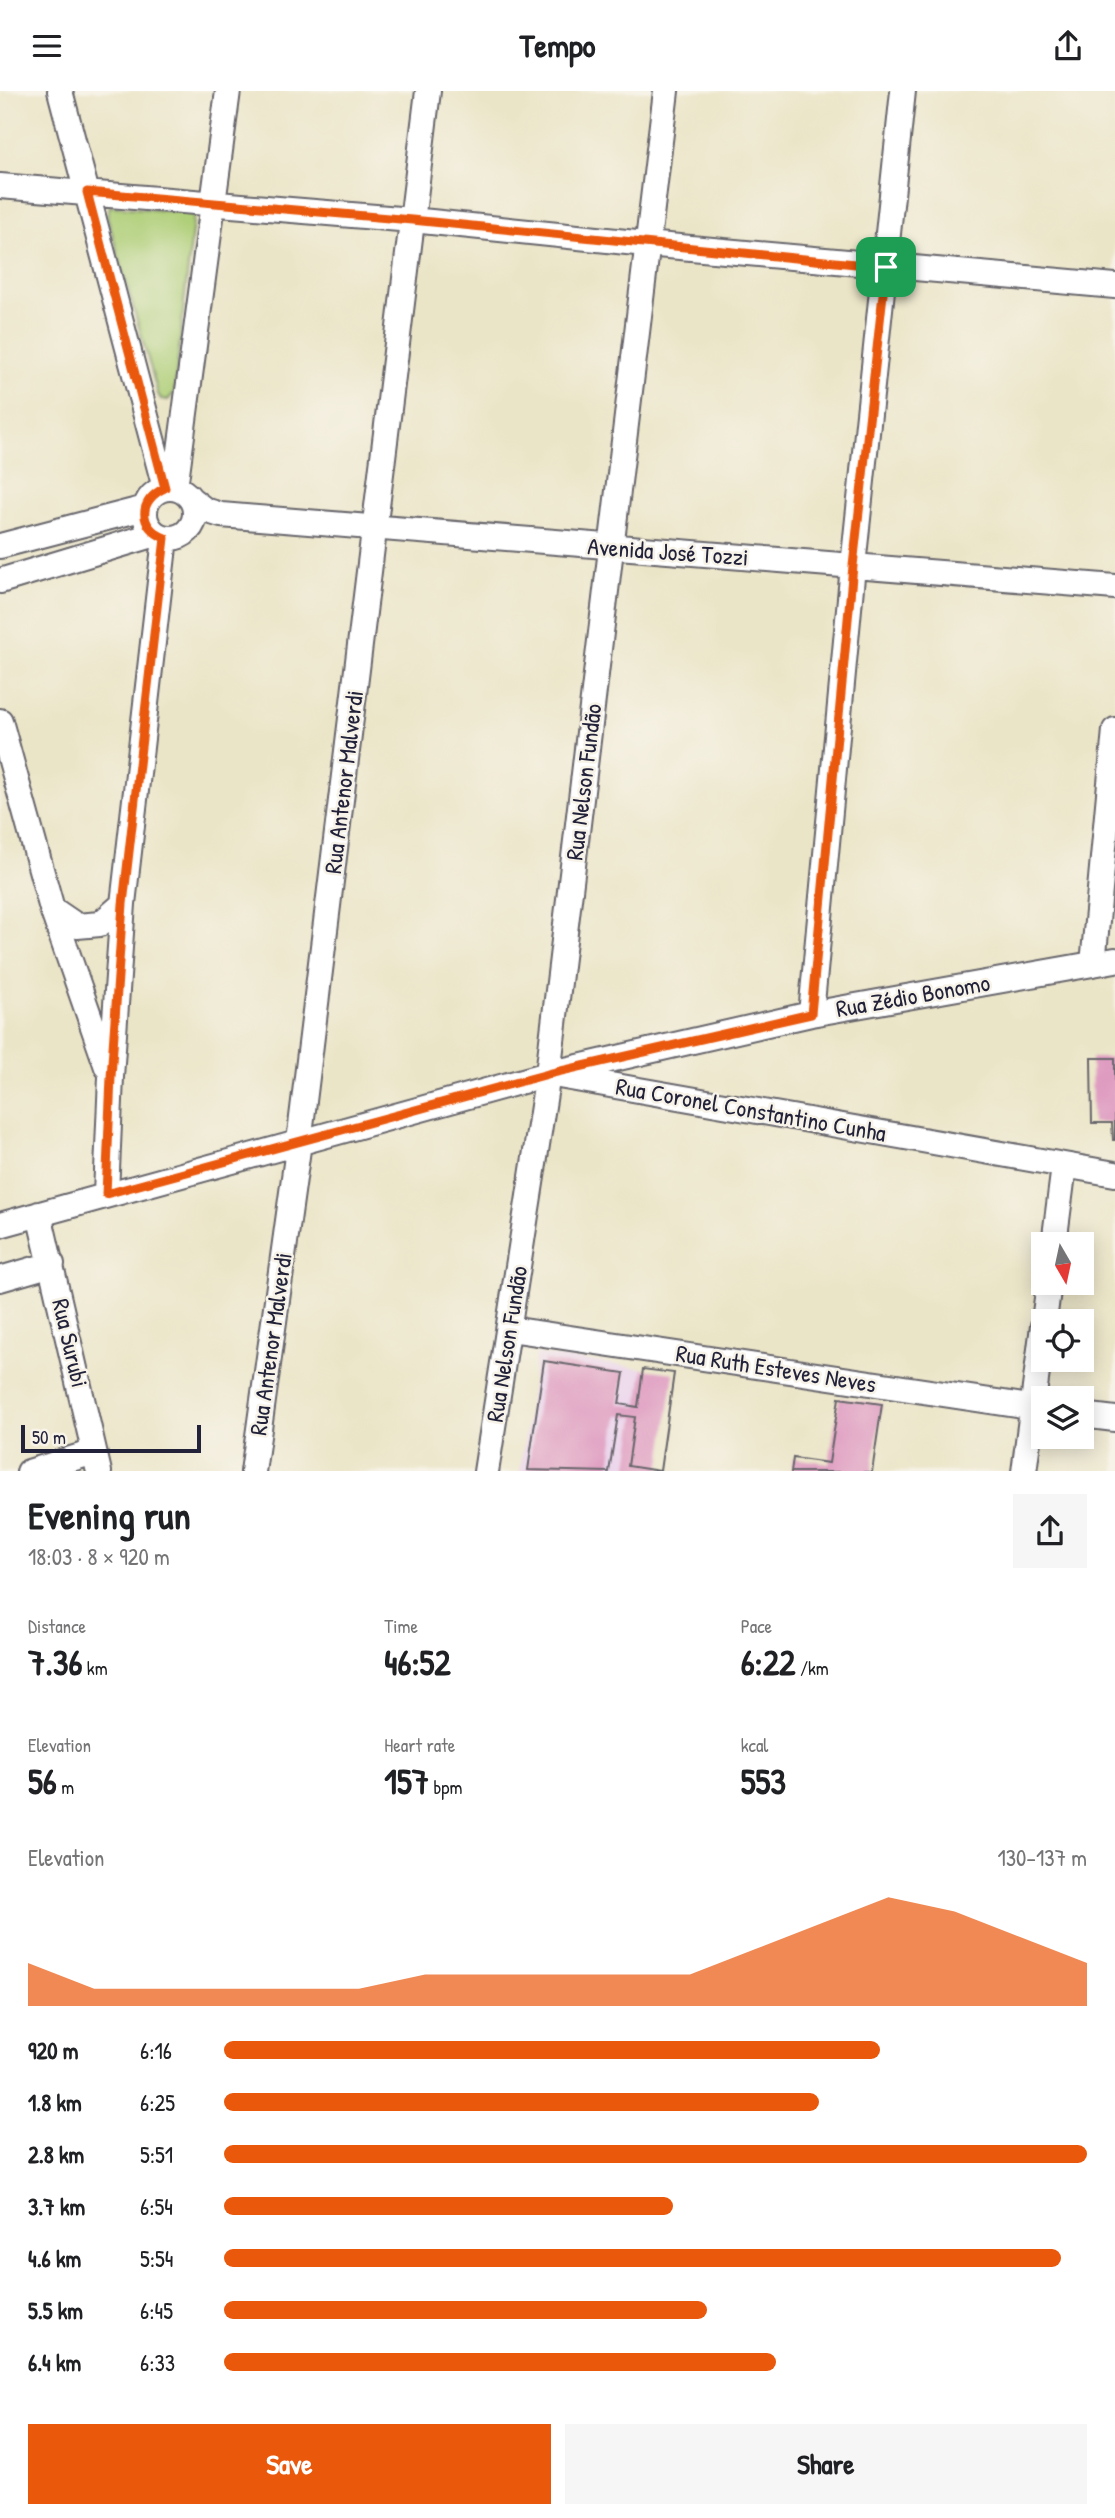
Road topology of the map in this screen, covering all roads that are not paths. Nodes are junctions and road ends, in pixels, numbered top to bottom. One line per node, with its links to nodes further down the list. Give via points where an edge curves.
1 (60, 91): 7 (street)
2 (228, 91): 8 (street)
3 (428, 91): 9 (street, Rua Antenor Malverdi)
4 (666, 91): 10 (street, Rua Nelson Fundão)
5 (903, 91): 11 (street)
6 (0, 186): 7 (street)
7 (87, 192): 8 (street); 13 (street)
8 (213, 204): 9 (street); 13 (street)
9 (412, 220): 10 (street); 17 (street, Rua Antenor Malverdi)
10 (646, 244): 11 (street); 20 (street, Rua Nelson Fundão)
11 (886, 267): 12 (street); 21 (street)
12 (1115, 286)
13 (177, 492): 14 (street, via 156,492); 15 (street, Avenida José Tozzi); 16 (street, via 195,519)
14 (145, 508): 18 (street, via 149,527); 19 (street)
15 (221, 515): 16 (street, Avenida José Tozzi, via 205,518); 17 (street, Avenida José Tozzi)
16 (191, 528): 18 (street, Avenida José Tozzi, via 184,535)
17 (376, 528): 20 (street, Avenida José Tozzi); 32 (street, Rua Antenor Malverdi)
18 (160, 536): 22 (street, Avenida José Tozzi); 26 (street)
19 (0, 546)
20 (613, 548): 21 (street, Avenida José Tozzi); 30 (street, Rua Nelson Fundão)
21 (853, 566): 23 (street, Avenida José Tozzi); 29 (street)
22 (0, 581)
23 (1115, 587)
24 (0, 721): 27 (street)
25 (1115, 730): 28 (street)
26 (123, 904): 27 (street, via 100,924 77,926); 31 (street)
27 (52, 909): 31 (street)
28 (1104, 962): 29 (street, Rua Zédio Bonomo)
29 (811, 1014): 30 (street, Rua Zédio Bonomo)
30 (548, 1074): 32 (street, Rua Coronel Constantino Cunha); 33 (street, Rua Coronel Constantino Cunha); 41 (street, Rua Nelson Fundão)
31 (111, 1077): 35 (street)
32 (299, 1142): 35 (street, Rua Coronel Constantino Cunha); 48 (street, Rua Antenor Malverdi)
33 (1064, 1166): 34 (street, Rua Coronel Constantino Cunha); 38 (street)
34 (1115, 1174)
35 (106, 1194): 36 (street, Rua Coronel Constantino Cunha)
36 (39, 1215): 37 (street, Rua Coronel Constantino Cunha); 39 (street, Rua Surubi)
37 (0, 1225)
38 (1056, 1232)
39 (52, 1264): 40 (street); 46 (street, Rua Surubi)
40 (0, 1279)
41 (510, 1329): 42 (street, Rua Ruth Esteves Neves); 49 (street, Rua Nelson Fundão)
42 (1031, 1408)
43 (1094, 1416): 44 (street)
44 (1115, 1419)
45 (1031, 1440): 50 (street)
46 (97, 1462): 47 (street)
47 (36, 1471)
48 (253, 1471)
49 (486, 1471)
50 (1024, 1471)

